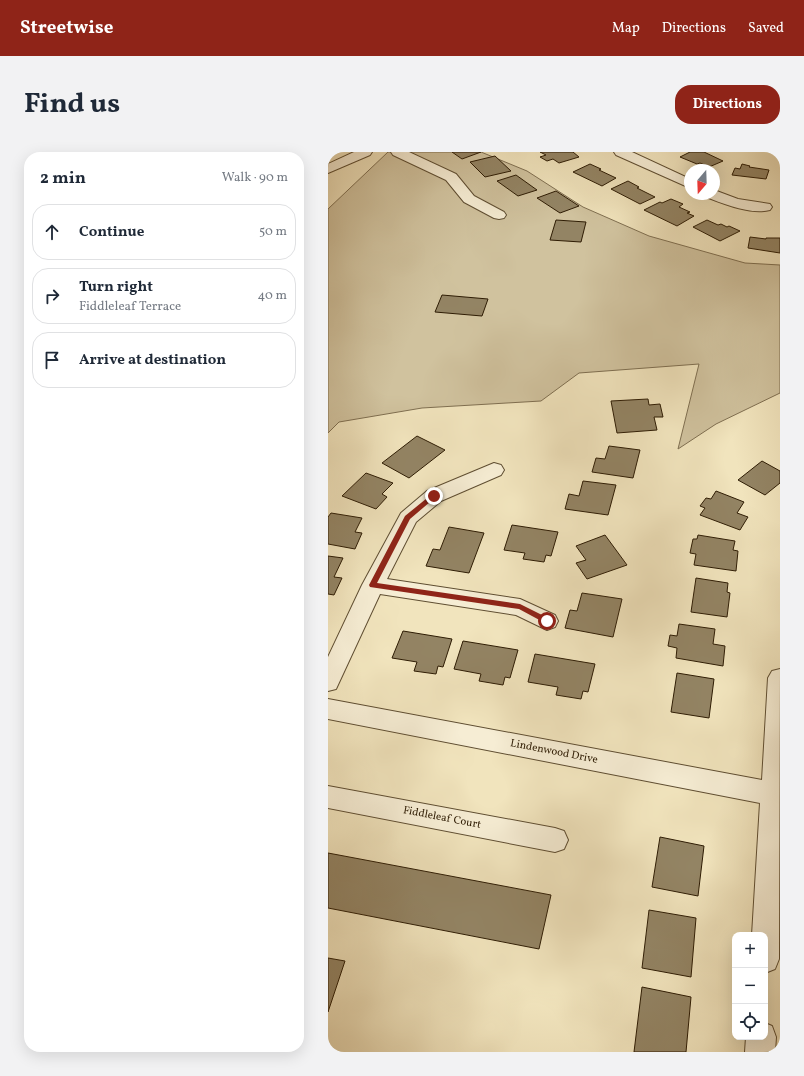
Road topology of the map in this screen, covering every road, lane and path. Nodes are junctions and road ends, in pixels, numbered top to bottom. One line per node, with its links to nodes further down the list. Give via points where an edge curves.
1 (365, 152): 4 (street)
2 (398, 152): 8 (street, via 451,177 469,199)
3 (621, 152): 5 (street)
4 (328, 169)
5 (684, 181)
6 (720, 197): 7 (street)
7 (765, 207)
8 (499, 215)
9 (494, 470): 10 (street, via 434,496 408,518)
10 (372, 585): 11 (street, via 520,607); 13 (street)
11 (547, 621)
12 (780, 678): 15 (street)
13 (328, 682)
14 (328, 710): 15 (street, Lindenwood Drive)
15 (777, 794): 18 (street)
16 (328, 797): 17 (street, Fiddleleaf Court)
17 (555, 840)
18 (767, 932)
19 (761, 1040): 20 (street)
20 (760, 1052)

